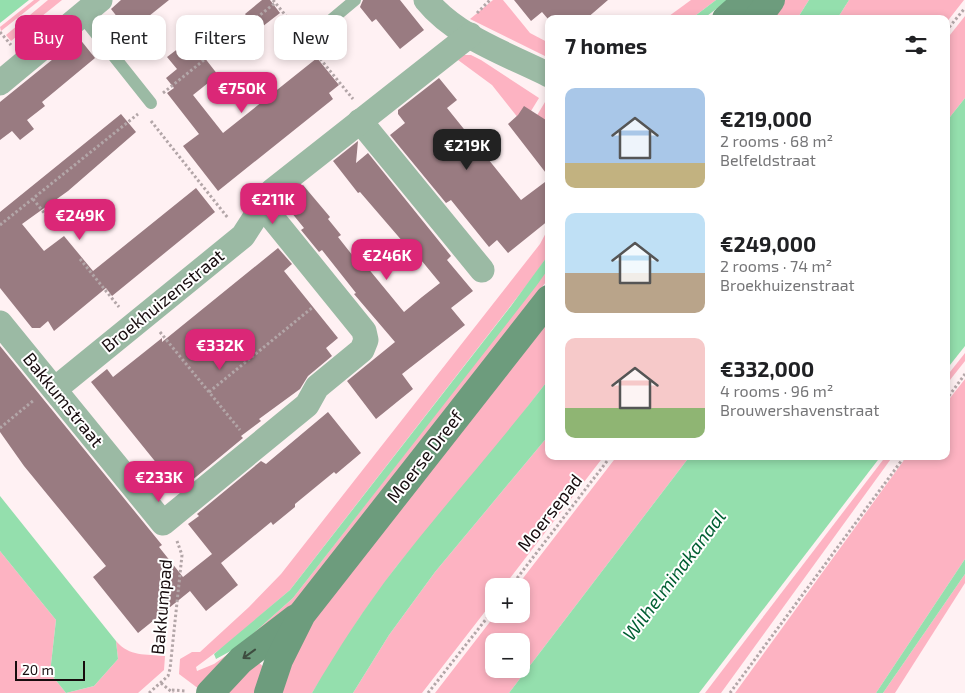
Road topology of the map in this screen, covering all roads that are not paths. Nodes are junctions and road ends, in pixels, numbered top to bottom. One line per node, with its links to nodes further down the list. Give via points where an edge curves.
1 (355, 0): 6 (lane)
2 (426, 0): 9 (street, via 439,17)
3 (747, 0): 7 (street)
4 (771, 0): 8 (street)
5 (90, 8): 11 (street); 12 (lane)
6 (337, 15)
7 (730, 15)
8 (760, 15)
9 (470, 35): 10 (street); 13 (street, Broekhuizenstraat)
10 (545, 73)
11 (0, 83)
12 (147, 107)
13 (363, 119): 14 (street, Broekhuizenstraat, via 272,191); 15 (street)
14 (262, 205): 18 (street, Broekhuizenstraat, via 243,236); 18 (street, Bakkumstraat, via 364,331 366,340 362,350 316,387 307,405 163,523)
15 (482, 270)
16 (545, 304): 19 (street, Moerse Dreef)
17 (0, 324): 18 (street, Bakkumstraat)
18 (54, 387)
19 (302, 614): 20 (street, Moerse Dreef, one-way to 20, via 241,660); 21 (street, Moerse Dreef, via 279,660)
20 (210, 693)
21 (268, 693)

